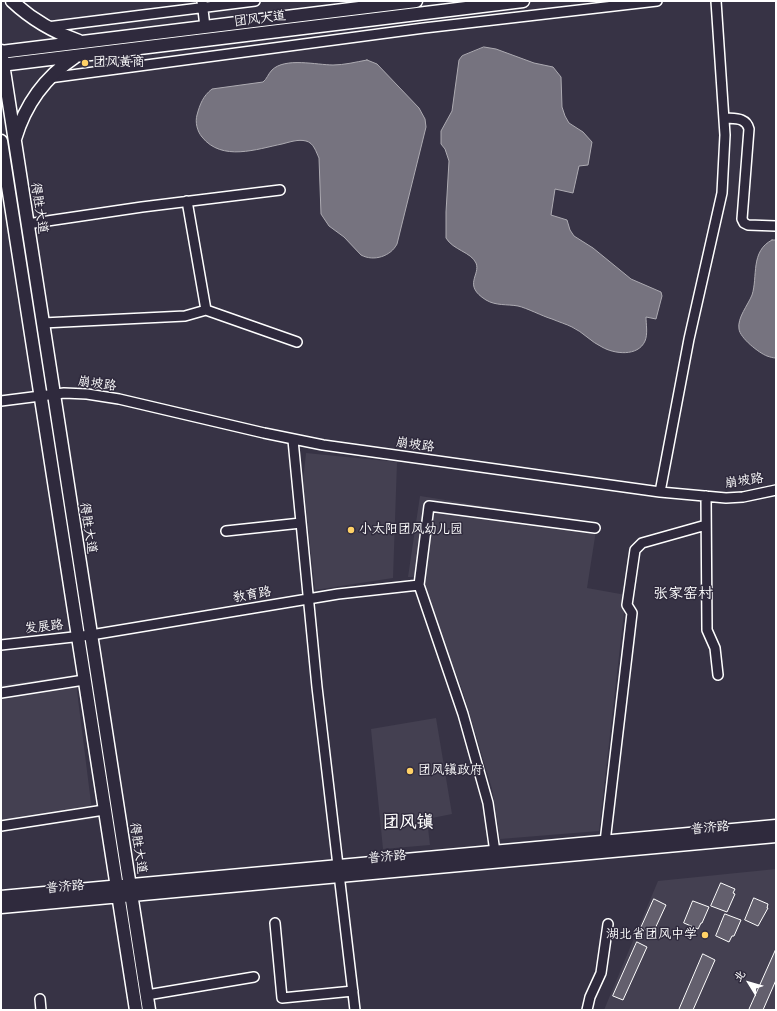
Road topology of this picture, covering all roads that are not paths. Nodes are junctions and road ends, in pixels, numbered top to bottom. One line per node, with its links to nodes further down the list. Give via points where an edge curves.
1 (12, 1): 8 (main road)
2 (255, 1): 7 (street)
3 (416, 1): 9 (main road, 团风大道)
4 (523, 1): 12 (main road, 团风大道)
5 (657, 1): 14 (street, via 424,28)
6 (716, 1): 15 (street)
7 (202, 4): 8 (street); 9 (street)
8 (47, 27): 10 (main road)
9 (205, 27): 10 (main road, 团风大道)
10 (82, 42): 11 (main road, 团风大道)
11 (1, 51): 13 (main road, 得胜大道)
12 (78, 55): 13 (main road, 团风大道); 14 (main road)
13 (2, 65): 16 (main road, 得胜大道)
14 (49, 78): 16 (main road, via 28,107)
15 (724, 118): 21 (street, via 742,120 748,129 742,219 748,225); 30 (street, via 722,193 689,339)
16 (15, 142): 20 (main road, 得胜大道)
17 (1, 143): 26 (main road, 得胜大道)
18 (280, 190): 19 (street)
19 (187, 201): 20 (street); 22 (street)
20 (27, 224): 23 (main road, 得胜大道)
21 (776, 226)
22 (206, 310): 23 (street, via 185,316); 24 (street)
23 (43, 323): 25 (main road, 得胜大道)
24 (297, 342)
25 (53, 394): 26 (street, 崩坡路); 28 (street, 崩坡路, via 72,393 111,398); 38 (main road, 得胜大道)
26 (40, 396): 27 (street, 崩坡路); 39 (main road, 得胜大道)
27 (1, 401)
28 (293, 440): 30 (street, 崩坡路); 32 (street)
29 (776, 490): 31 (street, 崩坡路, via 735,498)
30 (660, 492): 31 (street, 崩坡路)
31 (706, 496): 33 (street)
32 (301, 523): 35 (street); 37 (street)
33 (706, 525): 41 (street, via 707,630 715,648); 48 (street, via 642,543 635,550 628,605 632,613)
34 (595, 528): 36 (street, via 429,506)
35 (226, 531)
36 (419, 585): 37 (street, 教育路); 49 (street, via 463,714 488,803)
37 (308, 598): 38 (street, 教育路); 50 (street)
38 (91, 635): 39 (street, 发展路); 51 (main road, 得胜大道)
39 (78, 636): 40 (street, 发展路); 42 (main road, 得胜大道)
40 (1, 645)
41 (718, 675)
42 (84, 680): 43 (street); 44 (main road, 得胜大道)
43 (1, 693)
44 (104, 810): 45 (street); 52 (main road, 得胜大道)
45 (1, 826)
46 (776, 826): 48 (main road, 普济路)
47 (776, 836): 50 (main road, 普济路)
48 (605, 842): 49 (main road, 普济路)
49 (495, 852): 50 (main road, 普济路)
50 (338, 871): 51 (main road, 普济路); 58 (street)
51 (130, 890): 52 (main road, 普济路); 59 (main road, 得胜大道)
52 (117, 892): 53 (main road, 普济路); 54 (main road, 普济路); 62 (main road, 得胜大道)
53 (1, 897)
54 (1, 907)
55 (275, 923): 58 (street, via 282,998)
56 (608, 924): 65 (street, via 601,973)
57 (254, 977): 59 (street)
58 (353, 991): 64 (street)
59 (146, 995): 63 (main road, 得胜大道)
60 (40, 999): 61 (street)
61 (41, 1010)
62 (136, 1010)
63 (149, 1010)
64 (355, 1010)
65 (587, 1010)

